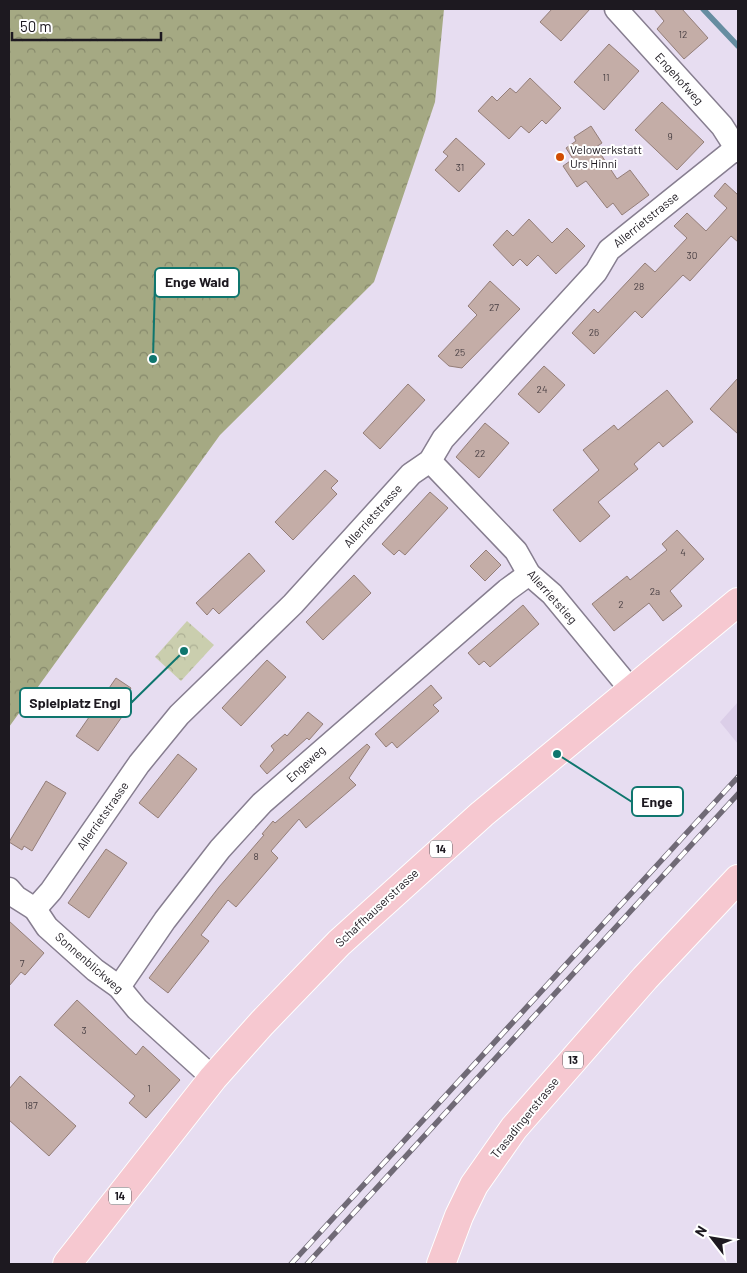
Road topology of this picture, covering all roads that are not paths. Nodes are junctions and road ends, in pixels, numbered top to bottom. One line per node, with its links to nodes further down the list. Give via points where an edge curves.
1 (616, 9): 2 (street, Engehofweg, via 722,126)
2 (737, 150): 3 (street, Allerrietstrasse, via 609,250 596,272 444,439)
3 (430, 461): 4 (street, Allerrietstieg, via 516,550); 9 (street, Allerrietstrasse, via 411,474 293,604 179,715 139,764)
4 (529, 574): 6 (street, Allerrietstieg, via 552,594); 10 (street, Engeweg, via 262,803 220,849)
5 (738, 602): 6 (main road, Schaffhauserstrasse / 14)
6 (632, 691): 11 (main road, Schaffhauserstrasse / 14, via 410,876 333,949)
7 (738, 879): 13 (main road, Trasadingerstrasse / 13, via 514,1128 474,1185)
8 (9, 889): 9 (street, Sonnenblickweg)
9 (36, 909): 10 (street, Sonnenblickweg, via 47,927)
10 (119, 987): 11 (street, Sonnenblickweg, via 137,1008)
11 (213, 1078): 12 (main road, Schaffhauserstrasse / 14)
12 (67, 1264)
13 (441, 1264)

